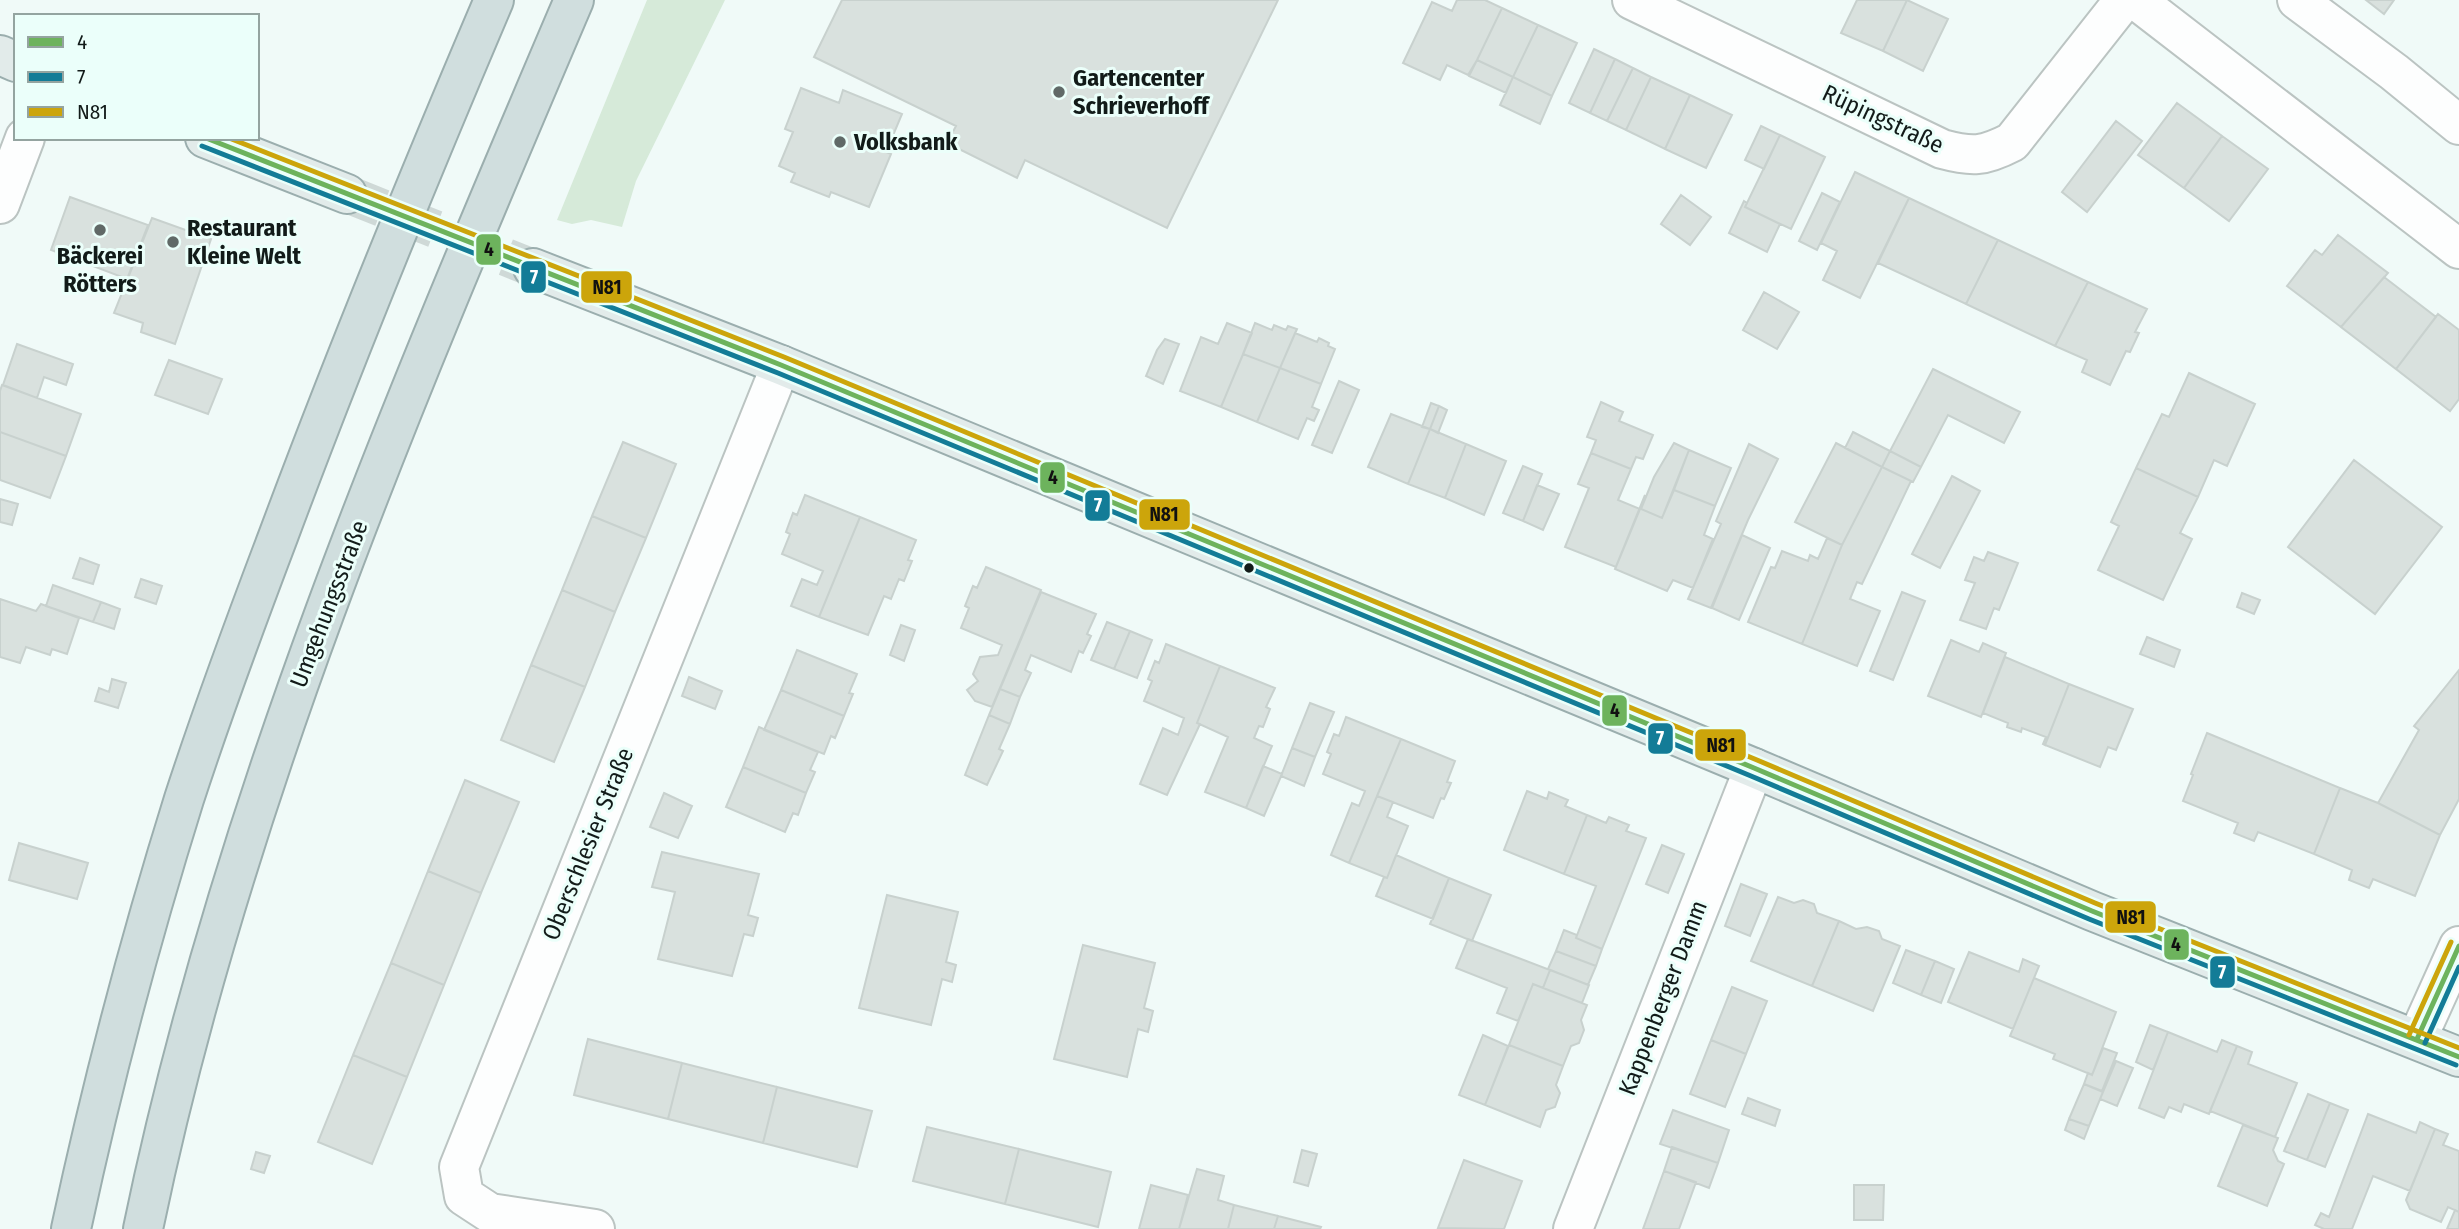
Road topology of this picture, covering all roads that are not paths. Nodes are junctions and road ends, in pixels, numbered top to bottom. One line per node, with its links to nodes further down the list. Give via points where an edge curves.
1 (483, 0): 8 (highway)
2 (495, 0): 8 (highway)
3 (574, 0): 22 (highway, Umgehungsstraße, via 412,387 301,677 204,985)
4 (1632, 0): 5 (street, Rüpingstraße, via 1942,149 1968,156 1990,153 2012,142)
5 (2123, 0)
6 (2136, 0): 14 (street)
7 (2297, 0): 9 (street)
8 (457, 87): 21 (highway, via 297,484 189,786 131,981)
9 (2459, 125)
10 (24, 140): 13 (street)
11 (210, 140): 12 (main road)
12 (347, 194)
13 (0, 204)
14 (2459, 249)
15 (533, 268): 16 (main road)
16 (780, 365): 17 (main road); 23 (street, Oberschlesier Straße, via 459,1167 464,1196 490,1213)
17 (1754, 768): 19 (main road, via 2092,911); 24 (street, Kappenberger Damm)
18 (2459, 946): 19 (street)
19 (2417, 1039): 20 (main road)
20 (2459, 1058)
21 (71, 1229)
22 (144, 1229)
23 (595, 1229)
24 (1573, 1229)

